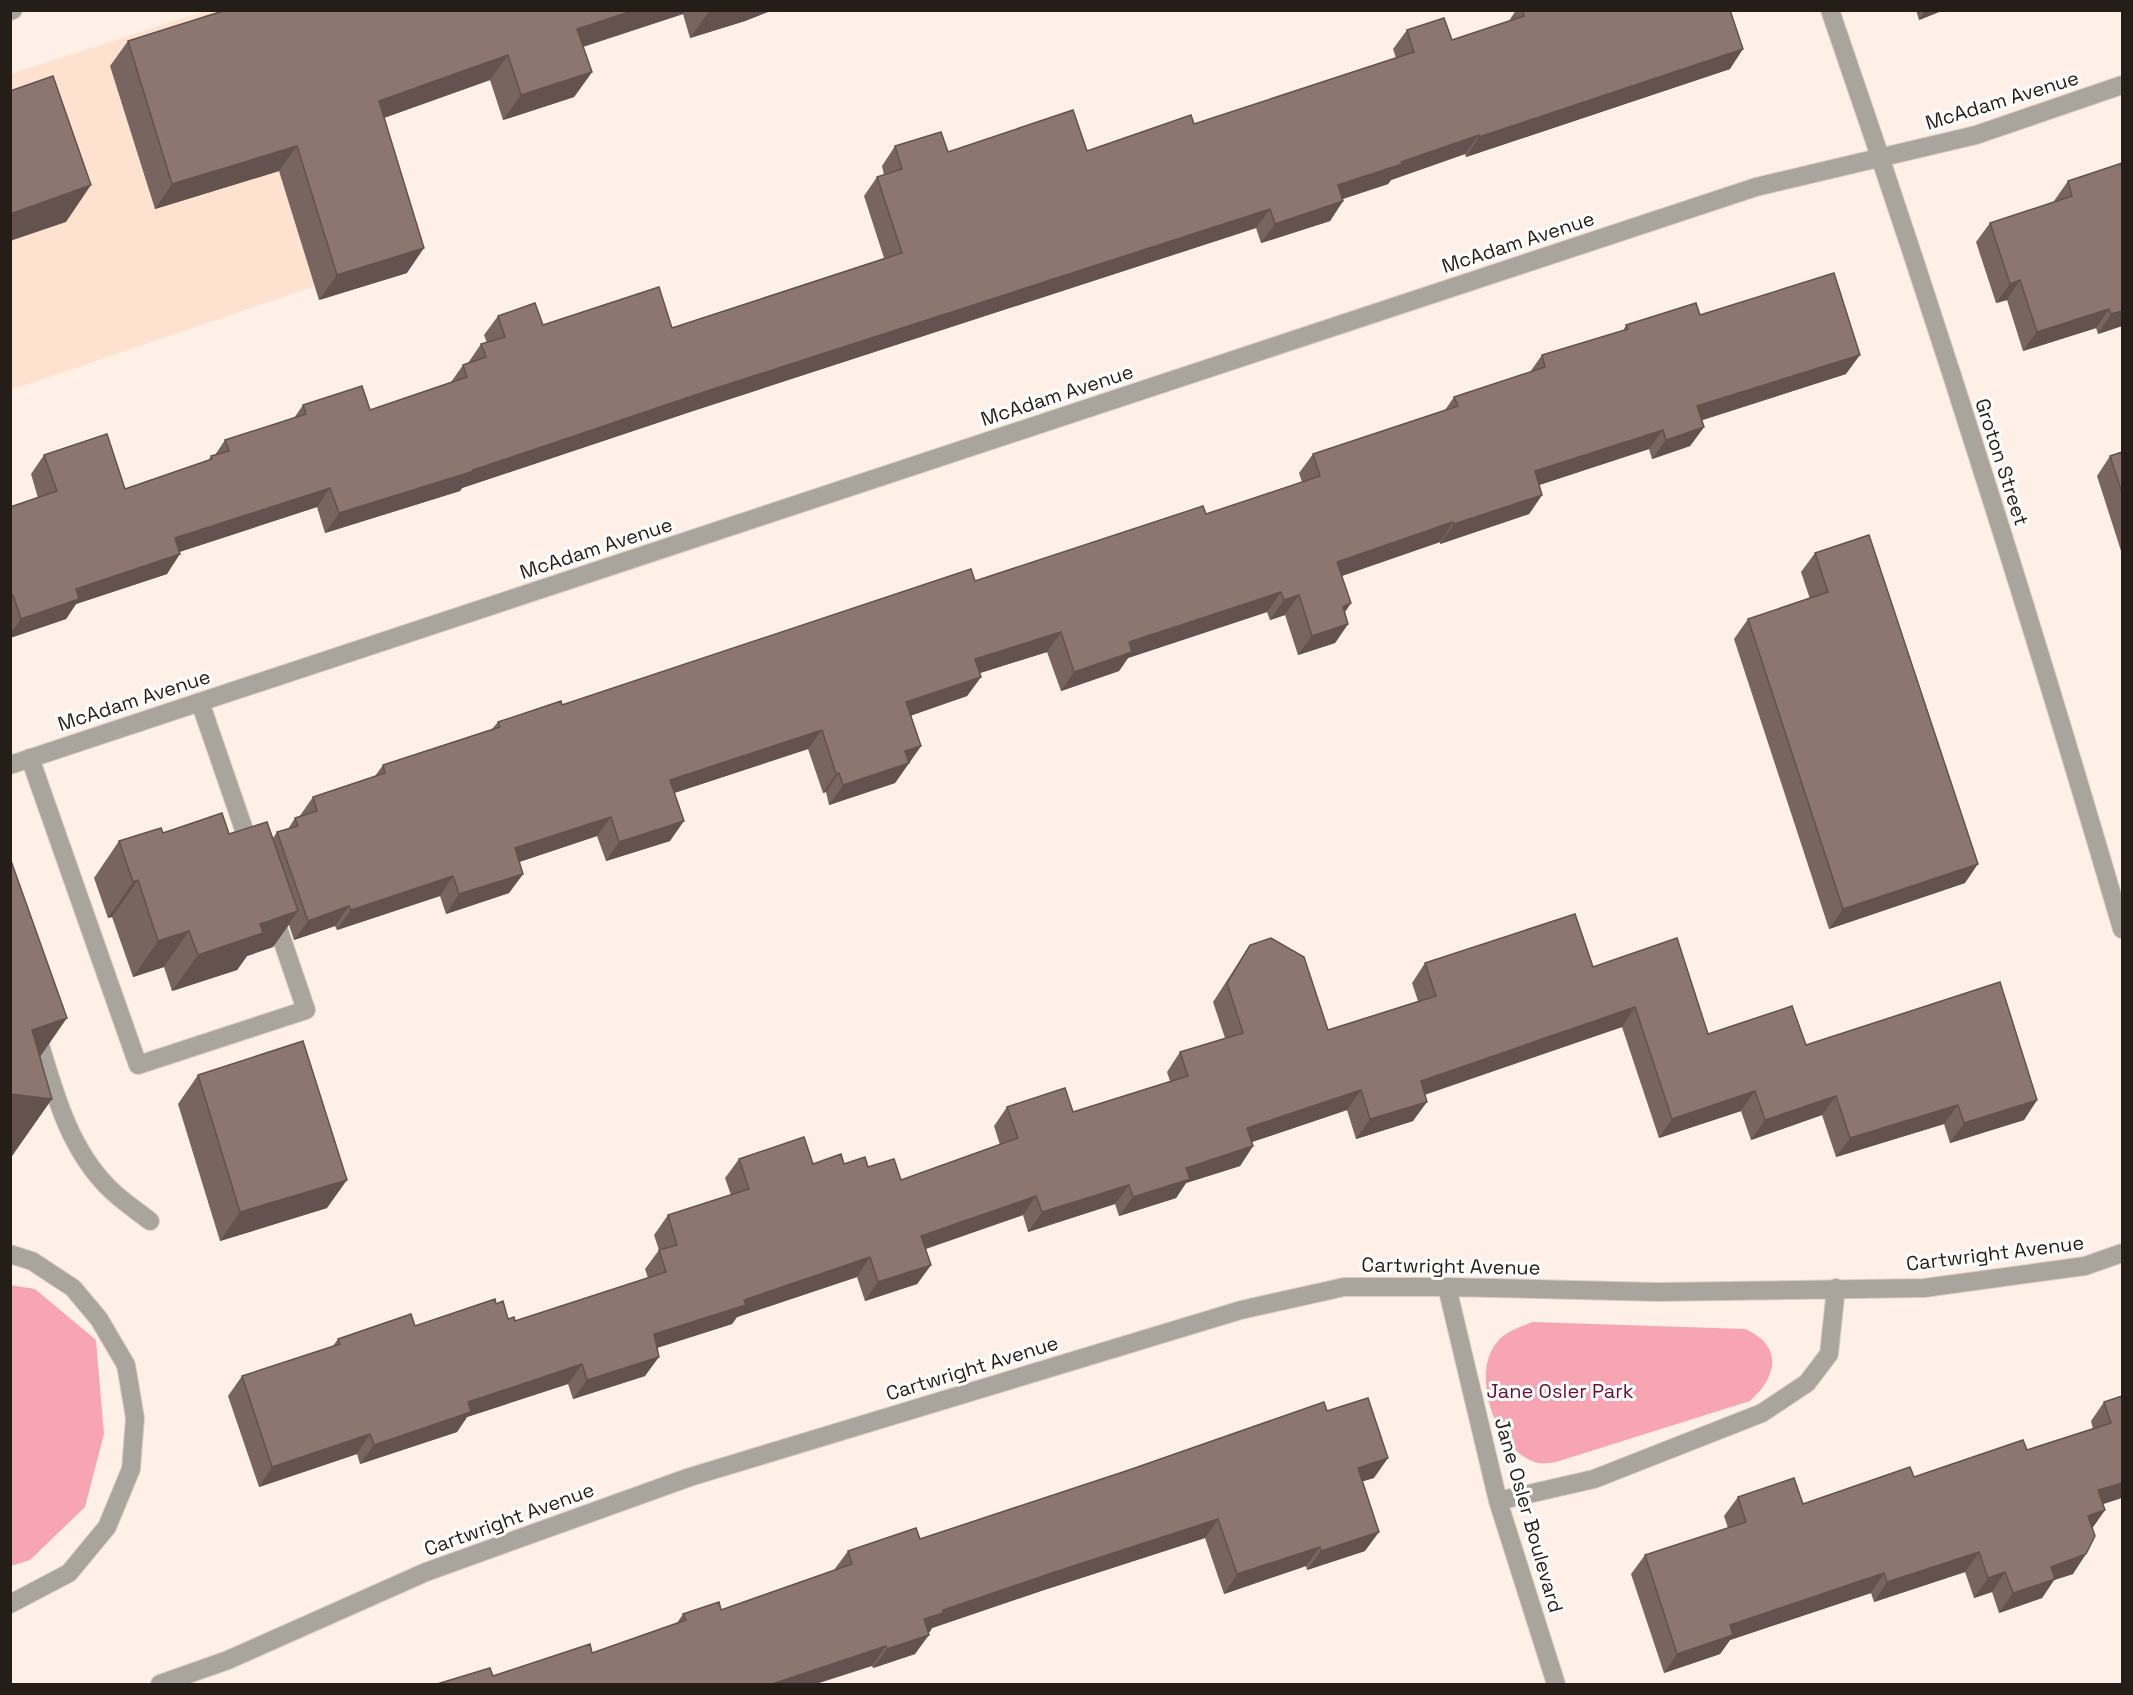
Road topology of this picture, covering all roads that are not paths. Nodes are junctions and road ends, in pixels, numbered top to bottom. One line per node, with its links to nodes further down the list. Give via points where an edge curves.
1 (1830, 10): 3 (street, Groton Street)
2 (2122, 85): 3 (street, McAdam Avenue, via 1976,135)
3 (1881, 158): 4 (street, McAdam Avenue, via 1756,187); 9 (street, Groton Street, via 2064,730)
4 (200, 702): 5 (street, McAdam Avenue); 7 (street)
5 (30, 758): 6 (street, McAdam Avenue); 8 (street, via 138,1065 306,1010)
6 (10, 765)
7 (257, 867)
8 (268, 900)
9 (2122, 929)
10 (32, 1019): 11 (street, via 77,1147 107,1187)
11 (150, 1221)
12 (2122, 1252): 15 (street, Cartwright Avenue, via 2085,1266 1924,1288)
13 (10, 1254): 17 (street, via 32,1261 73,1288 99,1319 126,1365 135,1418 131,1469 107,1527 69,1573)
14 (1447, 1287): 15 (street, Cartwright Avenue, via 1658,1292); 16 (street, Jane Osler Boulevard); 18 (street, Cartwright Avenue, via 1344,1287 1241,1310 690,1477 426,1572 228,1660)
15 (1836, 1288): 16 (street, via 1828,1354 1807,1383 1762,1413 1594,1479)
16 (1498, 1501): 19 (street, Jane Osler Boulevard)
17 (10, 1604)
18 (160, 1684)
19 (1556, 1684)

